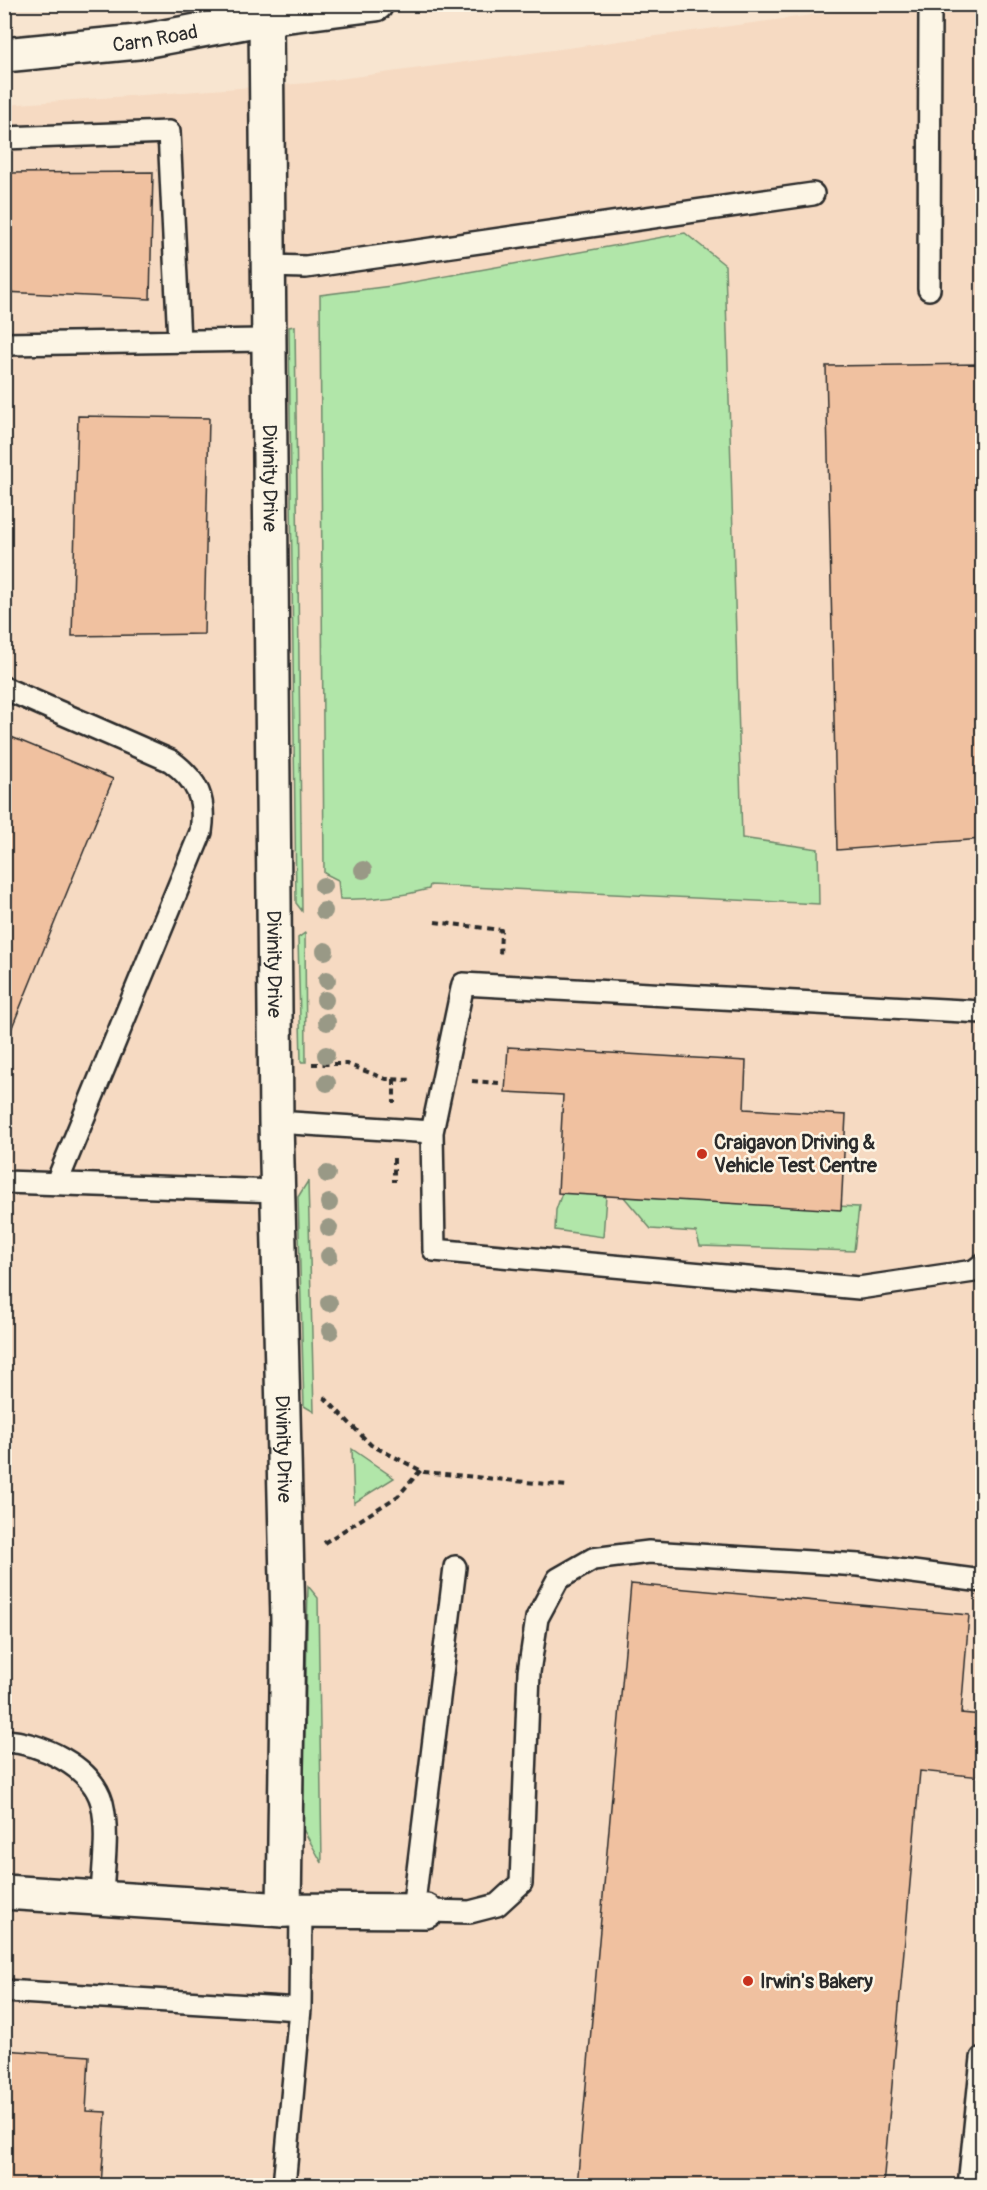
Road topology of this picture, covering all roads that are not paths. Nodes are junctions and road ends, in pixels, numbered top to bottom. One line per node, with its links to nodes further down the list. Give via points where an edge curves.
1 (376, 4): 3 (street, Carn Road)
2 (930, 4): 8 (lane)
3 (267, 18): 4 (street, Carn Road, via 138,42); 7 (street, Divinity Drive)
4 (4, 55)
5 (4, 138): 10 (lane, via 169,132)
6 (813, 194): 7 (lane, via 306,267)
7 (268, 266): 9 (street, Divinity Drive)
8 (929, 289)
9 (271, 340): 10 (lane); 14 (street, Divinity Drive)
10 (179, 341): 11 (lane)
11 (4, 344)
12 (4, 688): 17 (lane, via 171,761 194,783 204,813 201,832)
13 (982, 1012): 15 (lane, via 463,984)
14 (276, 1122): 15 (lane); 18 (street, Divinity Drive)
15 (432, 1132): 19 (lane, via 434,1250 859,1288 974,1271)
16 (4, 1182): 17 (lane)
17 (57, 1182): 18 (lane)
18 (278, 1191): 25 (street, Divinity Drive)
19 (982, 1265)
20 (455, 1567): 26 (lane)
21 (982, 1581): 26 (lane, via 859,1565 649,1552 593,1559 558,1580 537,1618 529,1672 520,1883 497,1905 470,1912)
22 (4, 1742): 24 (lane, via 39,1747 87,1778 102,1802)
23 (4, 1892): 24 (street)
24 (102, 1897): 25 (street)
25 (292, 1909): 26 (street); 28 (lane)
26 (420, 1911)
27 (4, 1991): 28 (lane)
28 (300, 2009): 30 (lane)
29 (982, 2058): 31 (lane)
30 (284, 2186)
31 (969, 2186)

